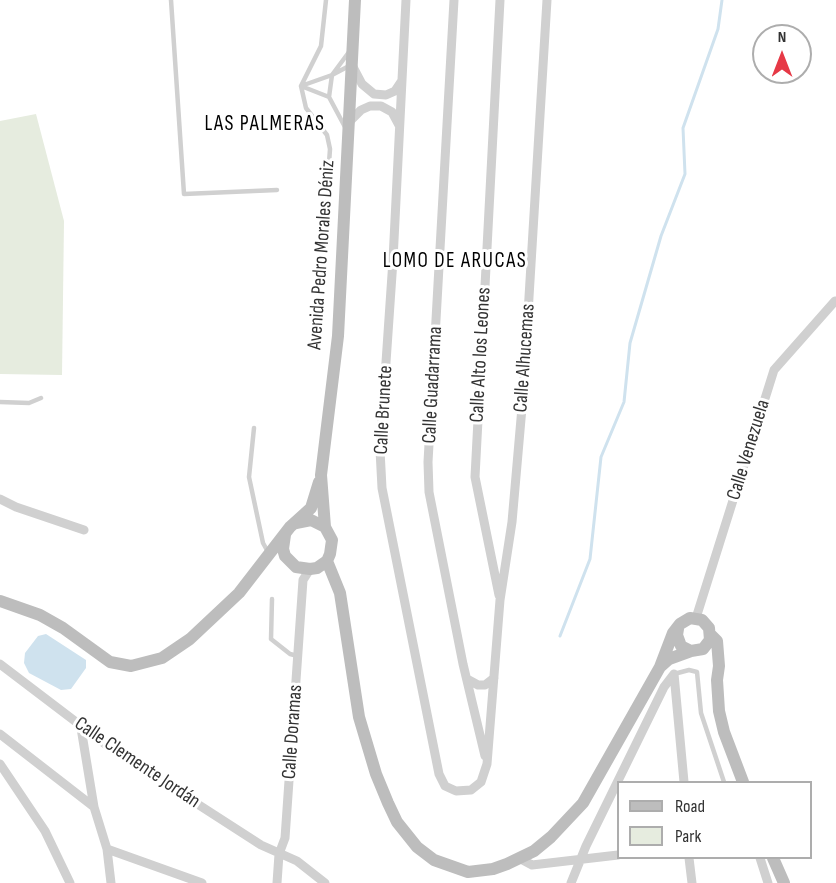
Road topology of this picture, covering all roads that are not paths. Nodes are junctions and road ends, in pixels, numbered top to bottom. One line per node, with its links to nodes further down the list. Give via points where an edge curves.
1 (171, 0): 17 (lane, via 184,194)
2 (326, 0): 12 (lane, via 321,46)
3 (355, 0): 8 (main road, Avenida Pedro Morales Déniz)
4 (406, 0): 11 (street, Calle Brunete)
5 (454, 0): 44 (street, Calle Guadarrama, via 428,462 429,492)
6 (500, 0): 33 (street, Calle Alto los Leones, via 475,477)
7 (548, 0): 33 (street, Calle Alhucemas, via 523,396 512,522)
8 (353, 47): 9 (main road, Avenida Pedro Morales Déniz); 10 (lane)
9 (352, 64): 10 (lane); 11 (street, via 362,84 374,94 395,91); 14 (main road, Avenida Pedro Morales Déniz)
10 (332, 75): 12 (lane); 13 (lane)
11 (401, 82): 15 (street, Calle Brunete)
12 (301, 86): 13 (lane); 18 (lane, via 306,108 327,135 330,150)
13 (329, 97): 16 (lane)
14 (350, 121): 15 (street, via 361,110 381,106 392,112); 16 (main road, Avenida Pedro Morales Déniz)
15 (399, 125): 54 (street, Calle Brunete, via 380,450 382,488 439,774 445,786 456,791)
16 (349, 134): 23 (main road, Avenida Pedro Morales Déniz, via 338,336)
17 (277, 190)
18 (322, 263)
19 (835, 301): 35 (street, Calle Venezuela, via 774,370)
20 (41, 398): 21 (lane, via 29,403)
21 (0, 402)
22 (254, 428): 28 (lane, via 249,477 263,543)
23 (321, 476): 25 (main road); 27 (main road, via 311,508)
24 (0, 499): 26 (street)
25 (325, 527): 27 (main road, via 307,520); 30 (main road, via 332,540 330,554)
26 (84, 530)
27 (288, 531): 28 (main road); 29 (main road, via 283,549)
28 (270, 554): 31 (main road)
29 (293, 564): 30 (main road); 31 (main road, via 275,562)
30 (314, 569): 39 (street, Calle Doramas); 60 (main road, via 336,581 359,717 376,774 397,822 417,847 454,868 480,871)
31 (257, 571): 34 (main road, via 190,639 162,658 131,666 110,662 40,615)
32 (272, 599): 39 (lane, via 271,639)
33 (500, 600): 43 (street, Calle Alhucemas)
34 (0, 601)
35 (696, 618): 36 (main road, via 685,620); 37 (main road, via 706,623)
36 (678, 629): 38 (main road, via 681,646); 41 (main road)
37 (711, 634): 38 (main road, via 707,645); 45 (main road, via 717,641)
38 (694, 651): 41 (main road, via 669,659); 45 (main road, via 711,664)
39 (298, 656): 58 (street, Calle Doramas, via 285,838)
40 (0, 664): 46 (street, Calle Clemente Jordán)
41 (660, 667): 60 (main road, via 583,803 551,837)
42 (674, 674): 50 (street, via 664,687); 51 (street); 52 (lane, via 697,672 701,713)
43 (494, 678): 44 (street, via 485,685); 49 (street, Calle Alhucemas)
44 (467, 679): 49 (street, Calle Guadarrama)
45 (717, 680): 53 (main road, via 724,732)
46 (81, 728): 56 (street); 58 (street, Calle Clemente Jordán)
47 (0, 734): 56 (street)
48 (0, 764): 66 (street, via 45,831)
49 (487, 764): 54 (street, Calle Alhucemas, via 481,783)
50 (622, 781)
51 (684, 781)
52 (723, 781)
53 (742, 781)
54 (471, 789)
55 (613, 801): 61 (street)
56 (94, 807): 57 (street)
57 (106, 849): 65 (street); 67 (street)
58 (279, 854): 69 (street, Calle Doramas); 70 (street, Calle Clemente Jordán, via 297,861)
59 (617, 855): 61 (street)
60 (519, 858): 61 (street, via 532,865)
61 (581, 859): 71 (street)
62 (689, 859): 72 (street)
63 (760, 859): 73 (street)
64 (773, 859): 74 (main road)
65 (182, 879): 68 (street)
66 (70, 883)
67 (111, 883)
68 (202, 883)
69 (277, 883)
70 (325, 883)
71 (571, 883)
72 (692, 883)
73 (768, 883)
74 (784, 883)

